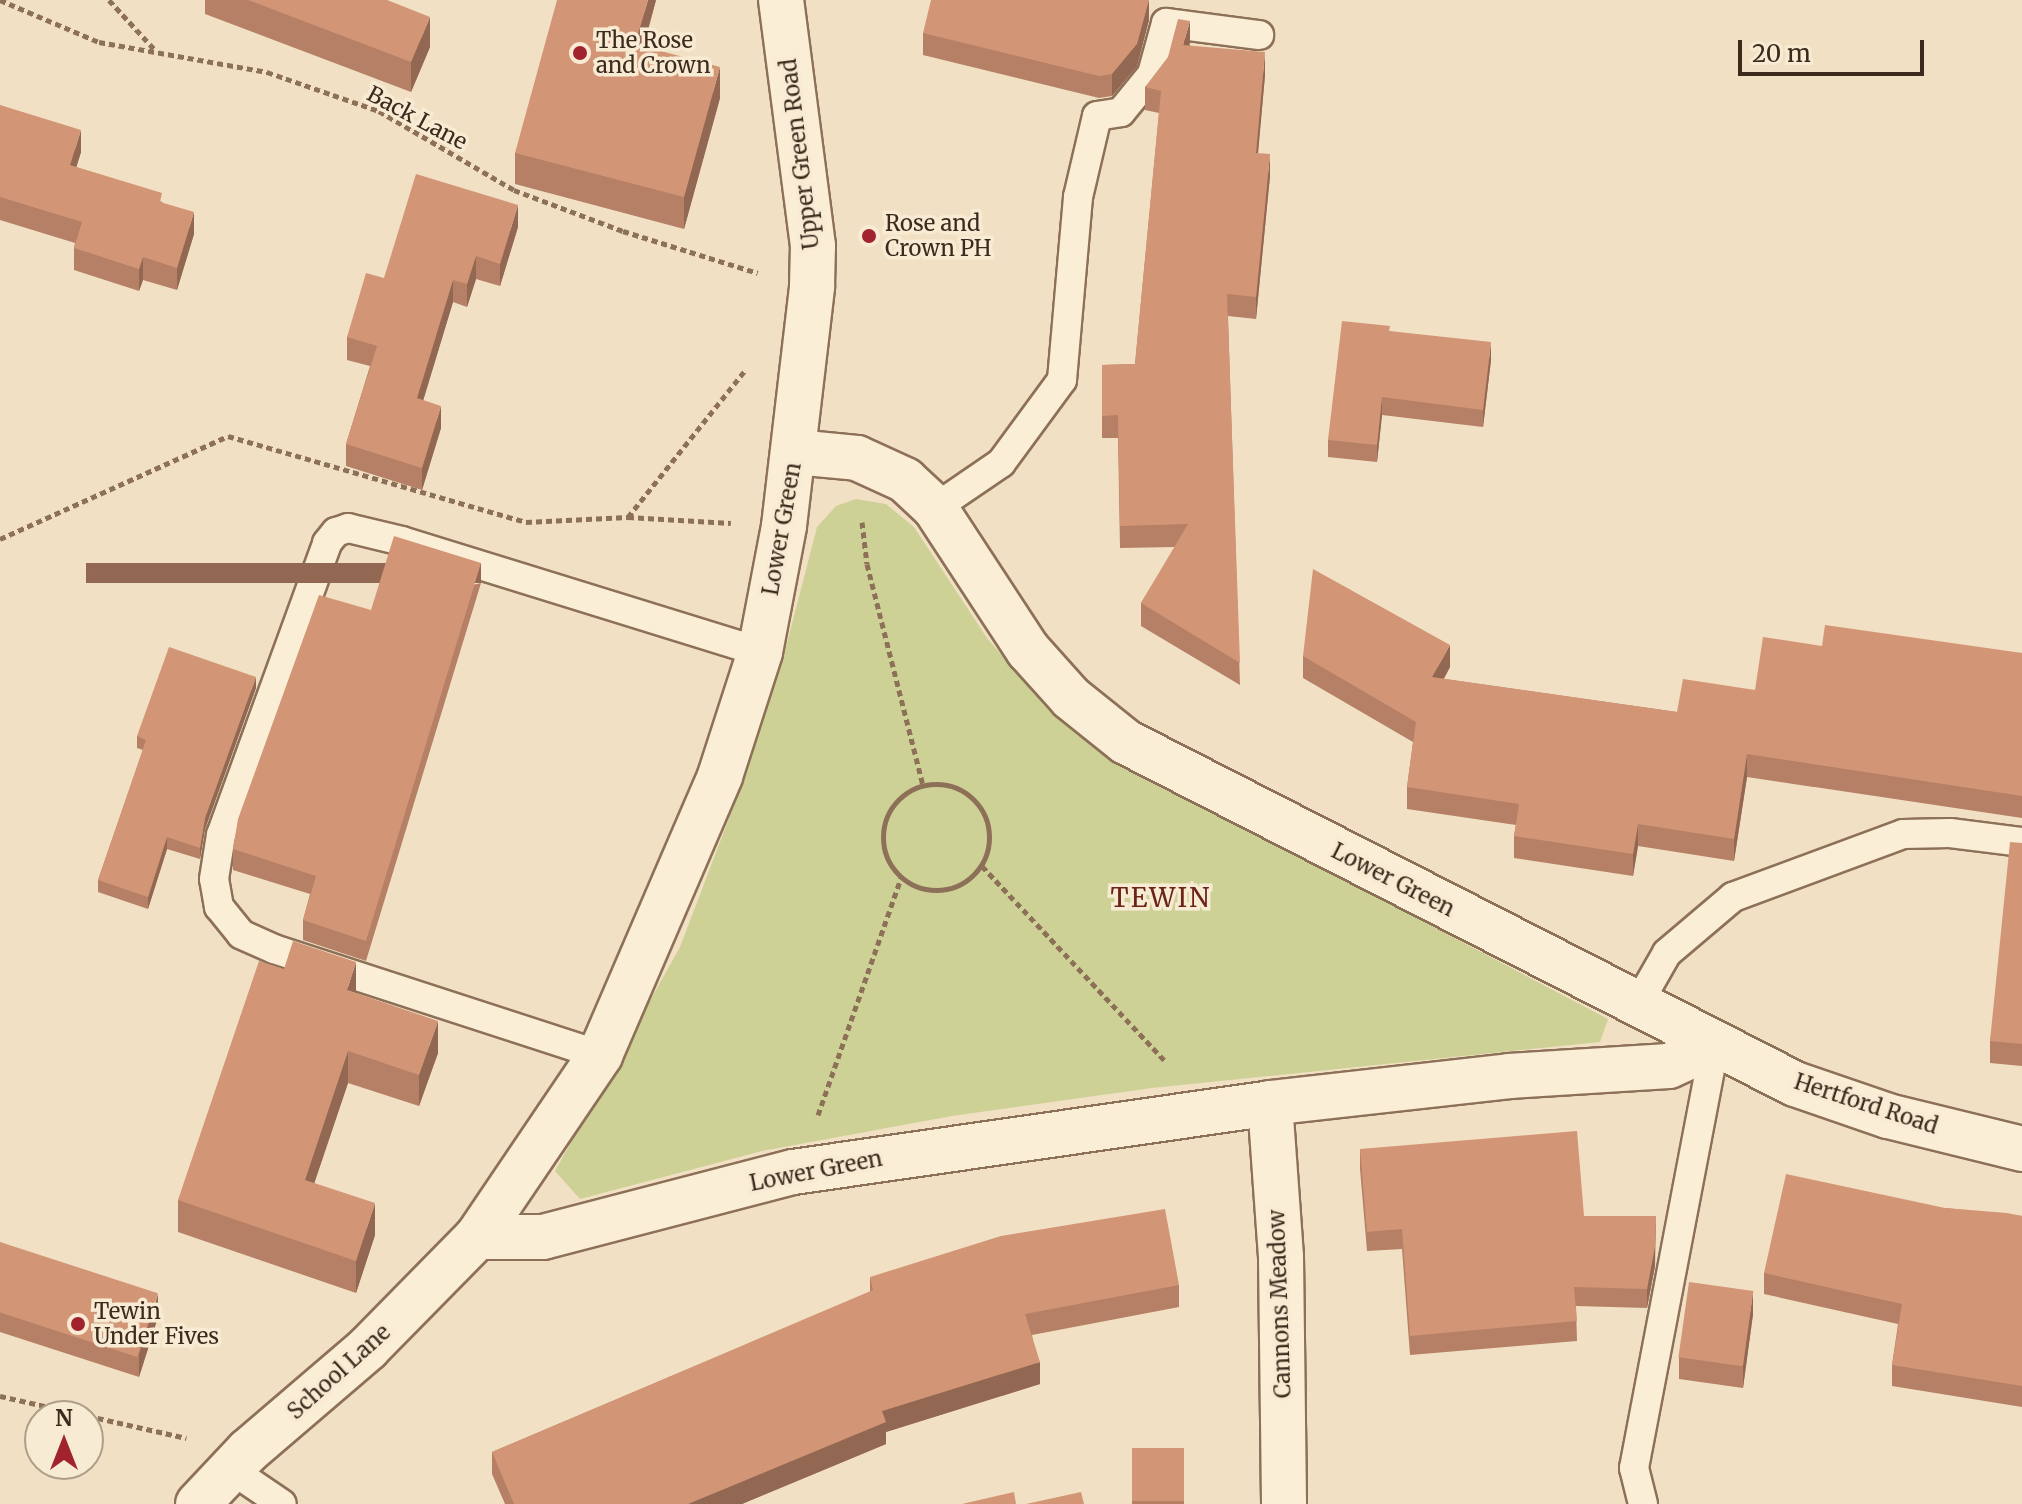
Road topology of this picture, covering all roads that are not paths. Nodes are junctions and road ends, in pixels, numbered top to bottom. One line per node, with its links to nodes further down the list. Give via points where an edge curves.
1 (781, 0): 3 (street, Upper Green Road, via 813,246)
2 (1259, 35): 4 (lane, via 1166,23 1152,74 1121,112 1097,116 1078,197 1062,380 1001,463)
3 (795, 452): 4 (street, Lower Green, via 857,458 905,480); 5 (street, Lower Green)
4 (935, 508): 7 (street, Lower Green, via 1028,650 1071,698 1126,742)
5 (760, 652): 9 (street, Lower Green, via 720,776); 9 (lane, via 402,541 348,528 327,543 221,835 214,879 219,907 241,934 274,949)
6 (2022, 842): 7 (lane, via 1950,833 1903,834 1733,897 1667,953)
7 (1639, 1002): 8 (street, Lower Green)
8 (1715, 1045): 10 (street, Lower Green, via 1669,1066 1509,1076); 11 (street, Hertford Road, via 1795,1084 1888,1116); 17 (lane, via 1634,1468)
9 (600, 1055): 12 (street, Lower Green)
10 (1270, 1103): 12 (street, Lower Green, via 793,1172 543,1237); 16 (street, Cannons Meadow, via 1281,1257)
11 (2022, 1149)
12 (477, 1237): 13 (street, School Lane, via 368,1348)
13 (240, 1461): 14 (street, School Lane); 15 (lane)
14 (198, 1504)
15 (282, 1504)
16 (1284, 1504)
17 (1643, 1504)

